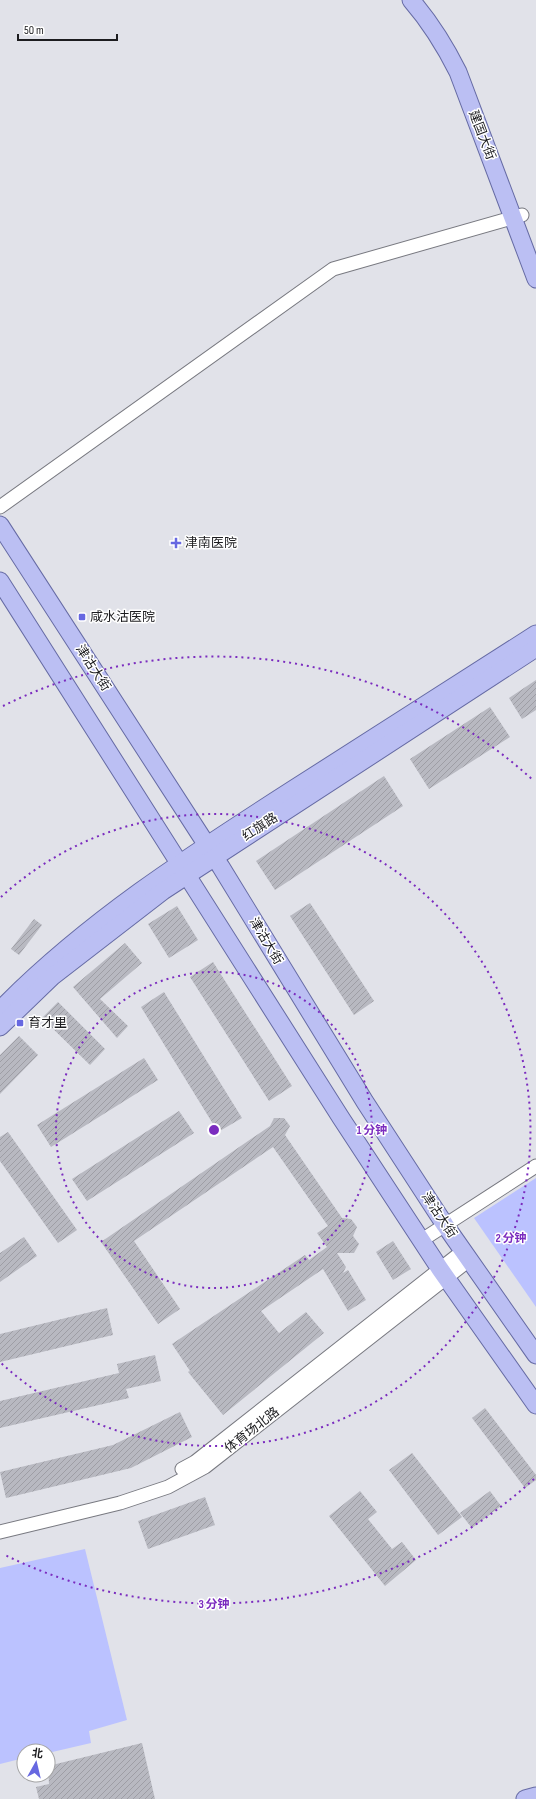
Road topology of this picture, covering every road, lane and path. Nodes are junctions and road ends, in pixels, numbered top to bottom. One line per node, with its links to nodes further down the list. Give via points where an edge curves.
1 (411, 0): 3 (main road, 建国大街, via 425,16 458,72)
2 (422, 0): 3 (main road, 建国大街, via 456,50 497,148)
3 (517, 216): 4 (main road, 建国大街); 5 (main road, 建国大街); 6 (street, via 334,270)
4 (536, 253)
5 (536, 279)
6 (0, 507)
7 (0, 525): 11 (main road, 津沽大街)
8 (0, 581): 12 (main road)
9 (536, 634): 13 (main road, 红旗路)
10 (536, 648): 13 (main road, 红旗路)
11 (189, 816): 13 (main road, 津沽大街); 14 (main road)
12 (161, 833): 14 (main road); 15 (main road, via 167,860)
13 (210, 851): 14 (main road, 红旗路); 19 (main road, 津沽大街, via 365,1102)
14 (185, 866): 15 (main road, 红旗路); 20 (main road, via 341,1118)
15 (160, 885): 16 (main road, 红旗路, via 60,953); 17 (main road, 红旗路, via 53,976)
16 (0, 1010)
17 (0, 1027)
18 (536, 1166): 19 (street)
19 (445, 1225): 20 (street); 21 (main road, 津沽大街)
20 (422, 1240): 22 (main road)
21 (466, 1256): 22 (street, 体育场北路); 23 (main road, 津沽大街)
22 (443, 1273): 24 (main road); 25 (street, 体育场北路, via 195,1462 158,1482 124,1493); 26 (street, 体育场北路, via 205,1467 168,1487 120,1503)
23 (536, 1355)
24 (536, 1405)
25 (0, 1523)
26 (0, 1532)
27 (536, 1796): 28 (main road)
28 (525, 1799)

